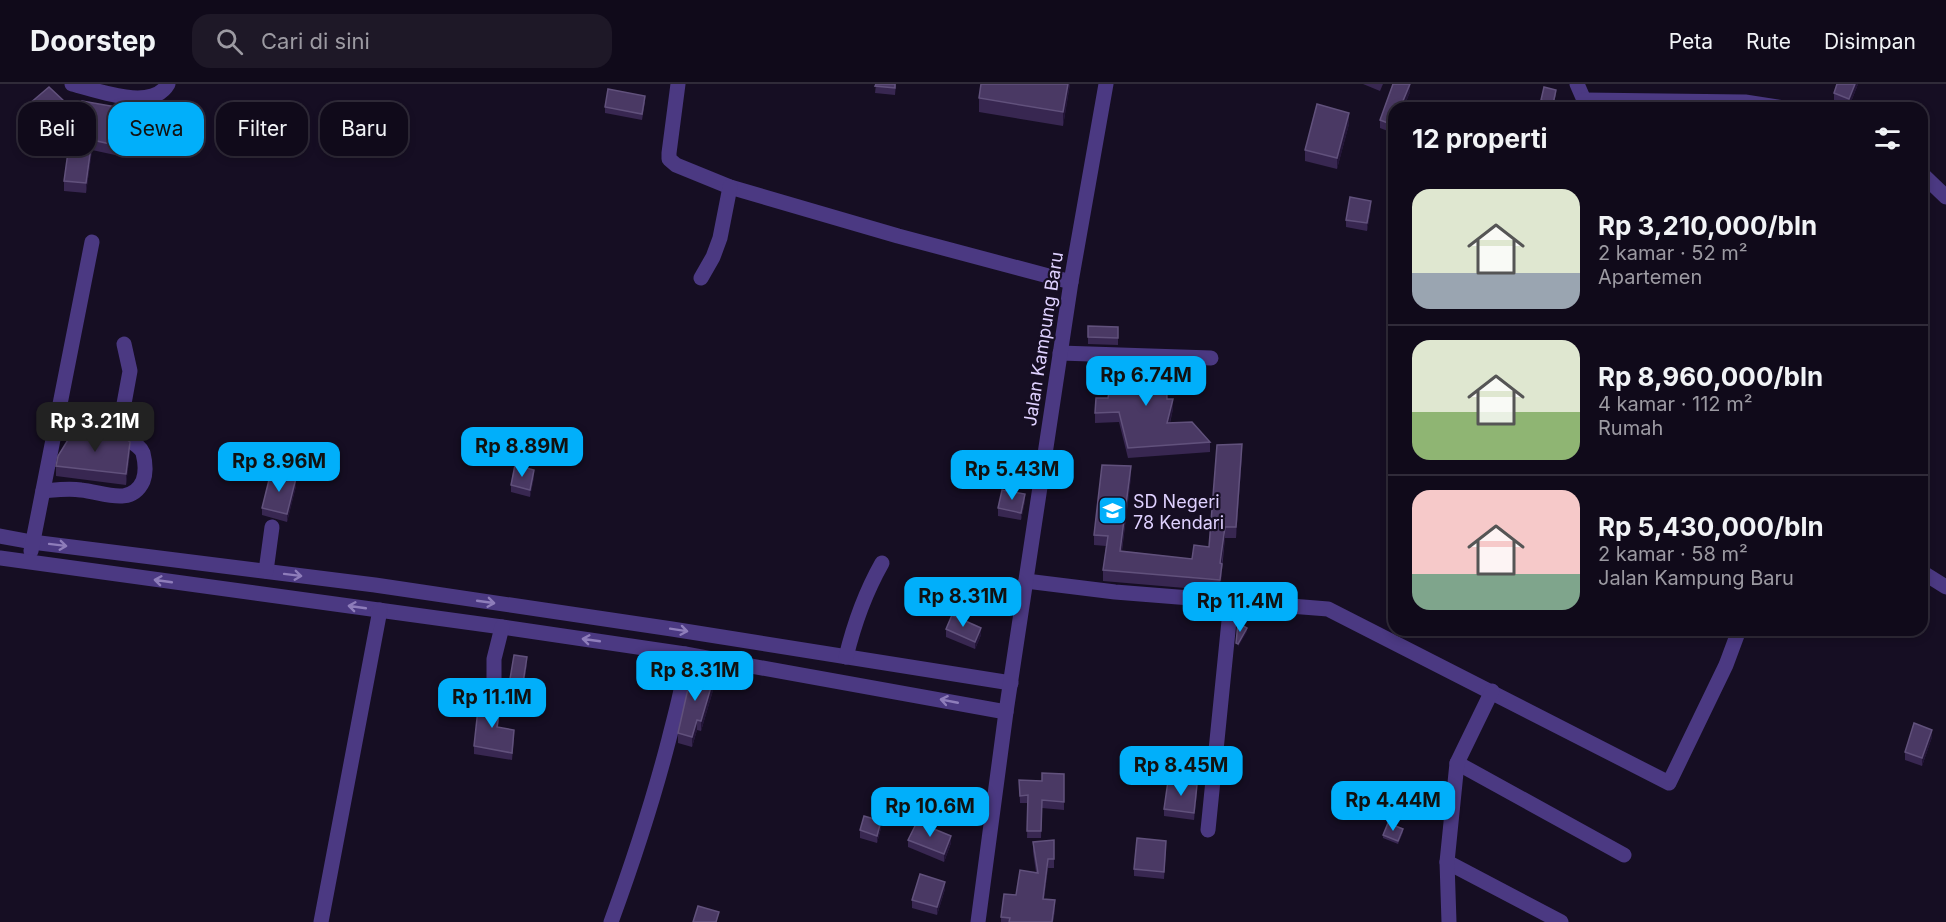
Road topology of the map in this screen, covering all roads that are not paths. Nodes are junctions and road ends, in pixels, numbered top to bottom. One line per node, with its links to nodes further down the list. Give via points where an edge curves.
1 (72, 84): 2 (street, via 139,99 153,98)
2 (168, 84)
3 (678, 84): 8 (street, via 669,159)
4 (1106, 84): 12 (street, Jalan Kampung Baru)
5 (1577, 84): 6 (street)
6 (1584, 102)
7 (1928, 180): 9 (street)
8 (730, 187): 11 (street, via 720,238); 12 (street)
9 (1946, 197)
10 (92, 242): 16 (street)
11 (701, 278)
12 (1071, 282): 14 (street, Jalan Kampung Baru)
13 (124, 344): 16 (street, via 130,371 120,431 143,453 145,476 133,494 124,498 80,489)
14 (1060, 353): 15 (street); 25 (street, Jalan Kampung Baru)
15 (1211, 358)
16 (43, 490): 19 (street)
17 (272, 527): 23 (street)
18 (0, 536): 19 (street)
19 (32, 542): 21 (street); 23 (street, one-way to 23)
20 (0, 558): 21 (street)
21 (30, 563): 28 (street, one-way to 21)
22 (882, 563): 32 (street, via 855,622)
23 (266, 571): 32 (street, one-way to 32)
24 (1928, 576): 26 (street)
25 (1026, 581): 27 (street); 33 (street, Jalan Kampung Baru)
26 (1946, 587)
27 (1231, 601): 35 (street, via 1328,609); 38 (street)
28 (380, 610): 29 (street); 41 (street)
29 (502, 627): 31 (street, one-way to 29); 34 (street, via 494,659)
30 (1737, 636): 35 (street, via 1669,783)
31 (685, 654): 36 (street, one-way to 31); 42 (street, via 684,680 663,761)
32 (846, 657): 33 (street)
33 (1011, 683): 36 (street, Jalan Kampung Baru)
34 (494, 687)
35 (1491, 691): 37 (street)
36 (1006, 712): 43 (street, Jalan Kampung Baru)
37 (1457, 763): 39 (street); 40 (street)
38 (1208, 830)
39 (1624, 855)
40 (1447, 862): 44 (street); 45 (street)
41 (321, 922)
42 (611, 922)
43 (978, 922)
44 (1449, 922)
45 (1561, 922)

